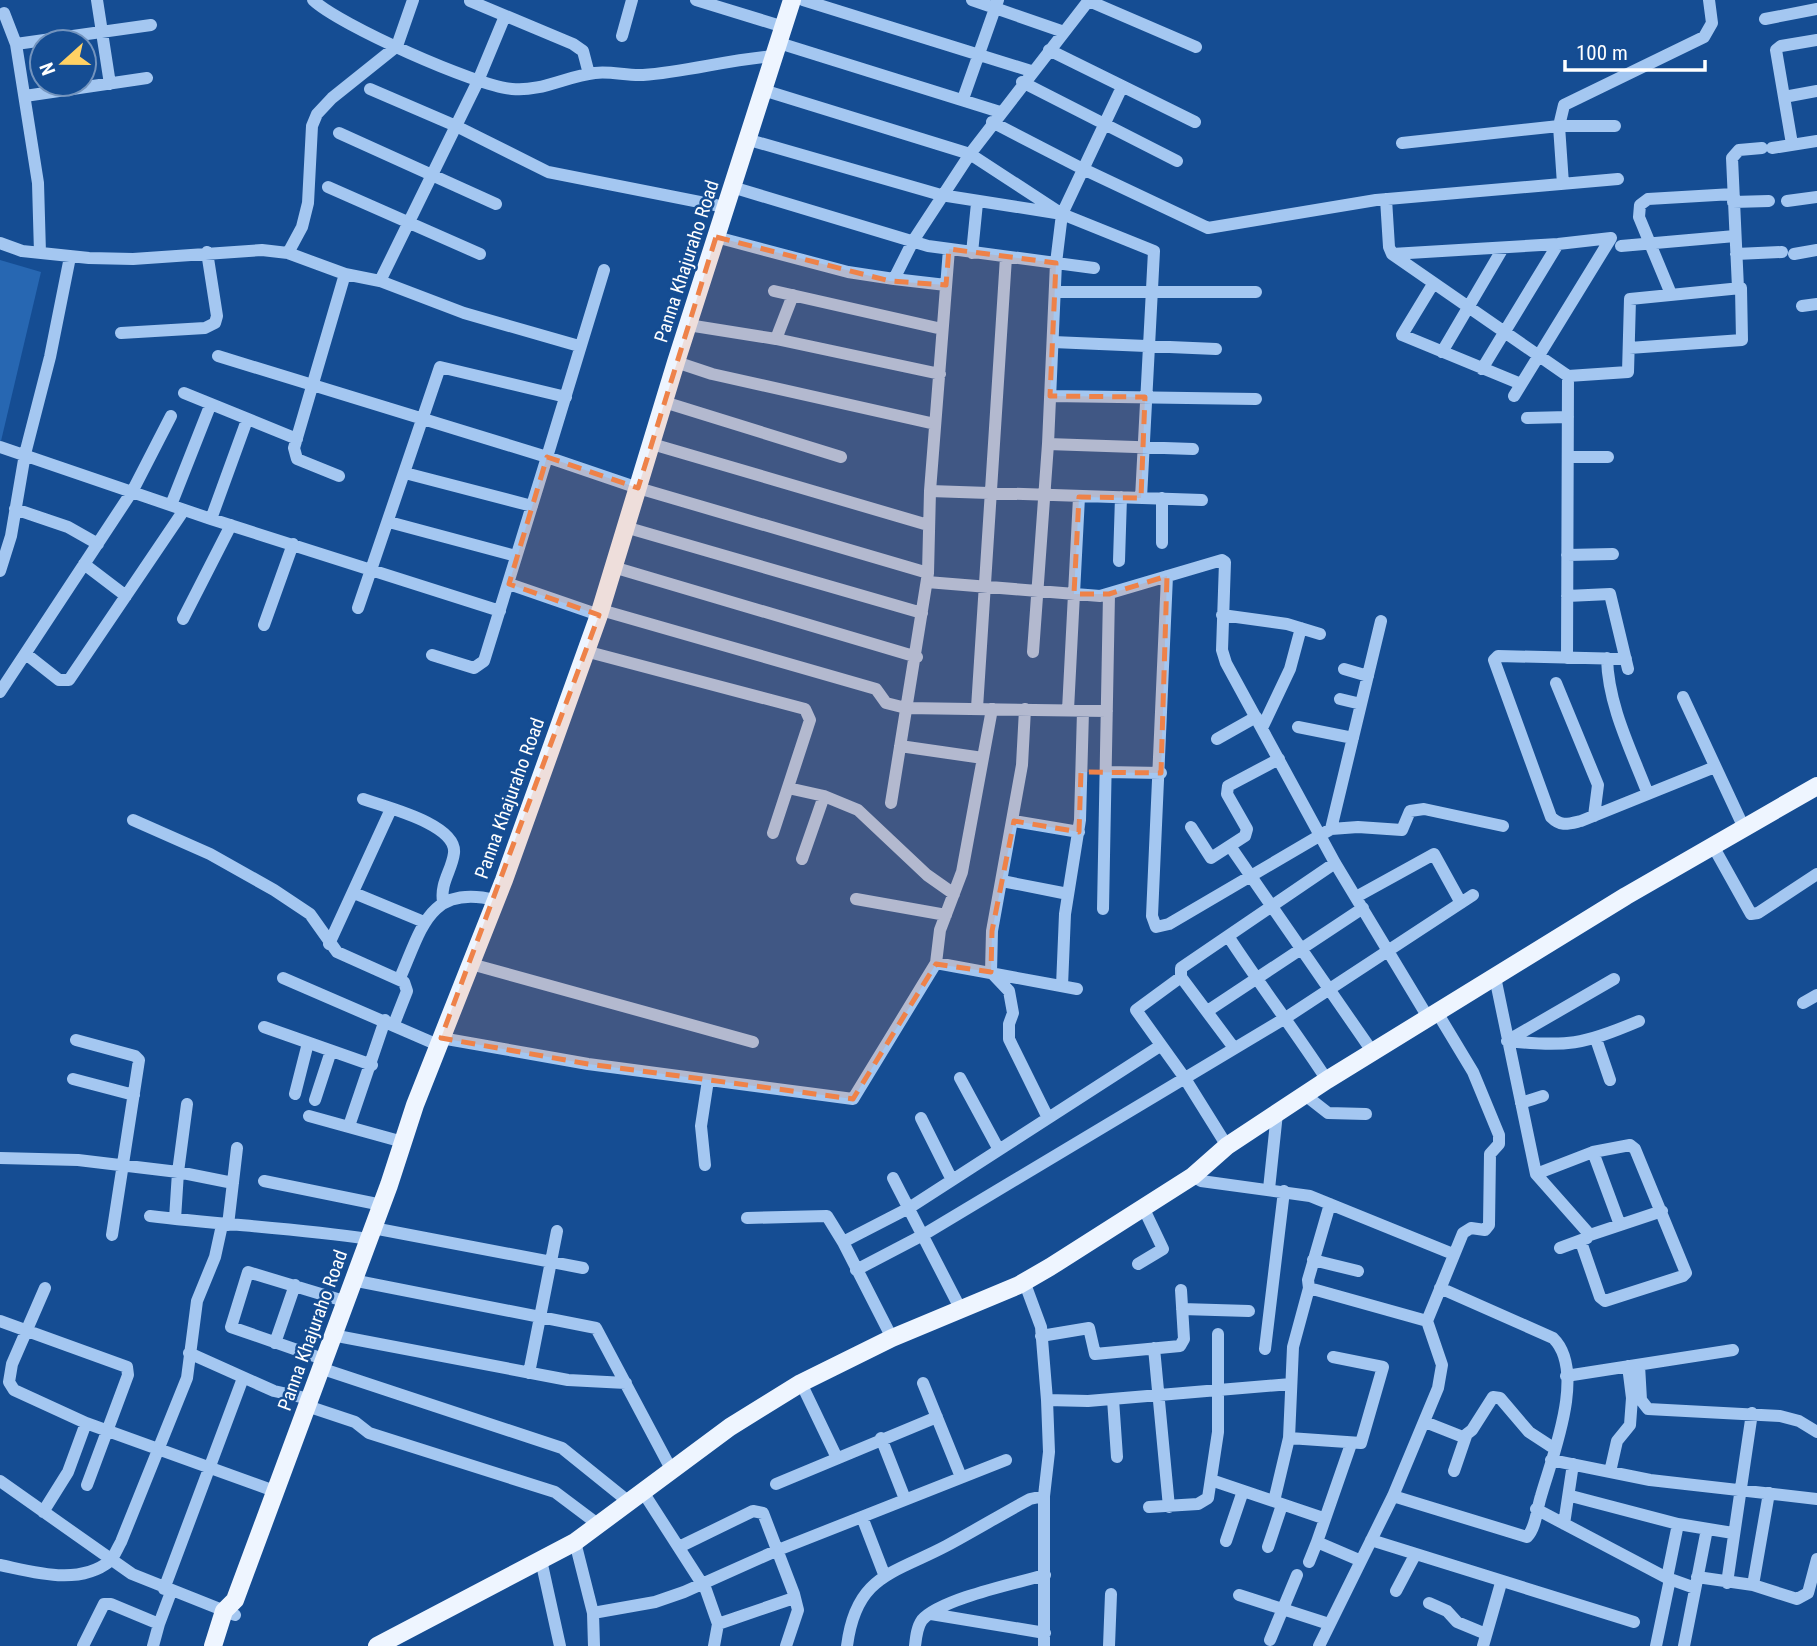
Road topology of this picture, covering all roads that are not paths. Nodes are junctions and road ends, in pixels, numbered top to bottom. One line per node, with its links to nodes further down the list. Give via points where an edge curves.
1 (97, 0): 18 (street)
2 (313, 0): 24 (street, via 344,22)
3 (413, 0): 24 (street)
4 (632, 0): 20 (street)
5 (696, 0): 22 (street)
6 (793, 0): 22 (main road, Panna Khajuraho Road)
7 (803, 0): 27 (street)
8 (972, 0): 12 (street)
9 (1089, 0): 19 (street); 25 (street)
10 (1709, 0): 45 (street, via 1712,23 1708,33 1569,100 1560,112)
11 (470, 1): 15 (street)
12 (996, 4): 19 (street); 27 (street)
13 (1817, 9): 16 (street)
14 (4, 12): 23 (street)
15 (505, 16): 29 (street, via 583,51); 31 (street)
16 (1765, 19)
17 (151, 25): 18 (street)
18 (102, 31): 23 (street); 33 (street)
19 (1064, 32): 26 (street)
20 (622, 36)
21 (1817, 40): 39 (street, via 1776,50)
22 (779, 42): 29 (street, via 731,59 640,75); 36 (main road, Panna Khajuraho Road); 40 (street)
23 (16, 44): 38 (street)
24 (397, 46): 31 (street); 83 (street, via 317,114 312,126 308,203)
25 (1196, 47)
26 (1049, 50): 28 (street); 34 (street)
27 (979, 54): 28 (street); 40 (street)
28 (1031, 71): 32 (street)
29 (589, 74): 31 (street, via 539,88 511,89)
30 (148, 78): 33 (street)
31 (478, 81): 44 (street)
32 (1022, 82): 41 (street); 43 (street)
33 (110, 84): 38 (street)
34 (1122, 87): 42 (street); 43 (street)
35 (370, 89): 44 (street)
36 (763, 90): 48 (main road, Panna Khajuraho Road); 52 (street)
37 (1817, 90): 39 (street)
38 (24, 96): 82 (street, via 38,183)
39 (1784, 97): 51 (street)
40 (963, 99): 41 (street)
41 (996, 117): 52 (street); 54 (street)
42 (1195, 122)
43 (1103, 125): 53 (street); 54 (street)
44 (456, 126): 55 (street); 68 (street, via 548,172)
45 (1559, 126): 46 (street); 50 (street); 57 (street)
46 (1615, 126)
47 (339, 133): 55 (street)
48 (746, 139): 59 (main road, Panna Khajuraho Road); 60 (street)
49 (1817, 141): 51 (street)
50 (1402, 143)
51 (1792, 144): 62 (street, via 1733,154)
52 (970, 154): 60 (street); 69 (street)
53 (1177, 161)
54 (1081, 169): 63 (street, via 1208,228); 69 (street)
55 (432, 177): 67 (street); 70 (street)
56 (1618, 179): 57 (street)
57 (1563, 184): 63 (street)
58 (328, 187): 70 (street)
59 (732, 187): 68 (main road, Panna Khajuraho Road); 73 (street)
60 (941, 195): 66 (street); 73 (street)
61 (1817, 197): 65 (street)
62 (1733, 198): 64 (street); 71 (street); 76 (street, via 1642,202 1639,216)
63 (1386, 199): 86 (street)
64 (1769, 201)
65 (1787, 201)
66 (976, 203): 69 (street); 84 (street)
67 (496, 205)
68 (725, 207): 72 (main road, Panna Khajuraho Road)
69 (1062, 214): 90 (street); 102 (street, via 1152,248 1156,254)
70 (411, 221): 85 (street); 95 (street)
71 (1735, 236): 76 (street); 87 (street)
72 (716, 237): 94 (street, via 848,272); 108 (main road, Panna Khajuraho Road)
73 (913, 240): 79 (street); 94 (street)
74 (0, 243): 82 (street)
75 (1558, 244): 78 (street); 111 (street); 119 (street, via 1611,238)
76 (1650, 244): 77 (street); 103 (street)
77 (1621, 246)
78 (1503, 248): 86 (street); 107 (street)
79 (949, 249): 84 (street); 97 (street)
80 (1817, 250): 87 (street)
81 (207, 252): 83 (street); 88 (street, via 132,259); 110 (street, via 215,323 205,328)
82 (40, 253): 88 (street)
83 (288, 253): 93 (street)
84 (972, 253): 89 (street)
85 (480, 254)
86 (1392, 254): 96 (street)
87 (1736, 254): 98 (street)
88 (70, 257): 145 (street)
89 (1006, 257): 90 (street); 155 (street)
90 (1056, 263): 91 (street); 100 (street)
91 (1094, 268)
92 (604, 270): 114 (street)
93 (345, 274): 95 (street); 125 (street)
94 (894, 279): 97 (street)
95 (380, 281): 114 (street, via 464,313)
96 (1433, 284): 107 (street); 118 (street, via 1402,335)
97 (946, 285): 109 (street)
98 (1738, 288): 103 (street); 116 (street, via 1742,340)
99 (774, 291): 104 (street)
100 (1055, 292): 102 (street); 113 (street)
101 (1256, 292): 102 (street)
102 (1150, 293): 115 (street)
103 (1671, 294): 116 (street, via 1630,299)
104 (793, 295): 109 (street); 112 (street)
105 (1817, 303): 106 (street)
106 (1802, 306)
107 (1467, 309): 111 (street); 118 (street)
108 (688, 325): 112 (street); 121 (main road, Panna Khajuraho Road)
109 (942, 329): 123 (street)
110 (121, 333)
111 (1505, 334): 119 (street); 122 (street)
112 (776, 339): 123 (street)
113 (1053, 342): 115 (street); 127 (street)
114 (579, 346): 128 (street)
115 (1149, 346): 117 (street); 129 (street)
116 (1629, 348): 124 (street, via 1629,372)
117 (1216, 349)
118 (1442, 352): 122 (street)
119 (1539, 355): 122 (street, via 1517,390); 124 (street)
120 (218, 356): 125 (street)
121 (676, 362): 131 (main road, Panna Khajuraho Road); 138 (street)
122 (1482, 369)
123 (940, 373): 138 (street)
124 (1568, 376): 134 (street)
125 (314, 386): 136 (street); 139 (street)
126 (184, 393): 132 (street)
127 (1049, 396): 129 (street); 141 (street)
128 (566, 397): 136 (street, via 443,365); 146 (street)
129 (1145, 397): 130 (street); 143 (street)
130 (1256, 400)
131 (664, 402): 140 (main road, Panna Khajuraho Road); 147 (street)
132 (210, 406): 137 (street); 162 (street)
133 (171, 416): 153 (street)
134 (1568, 417): 135 (street); 148 (street)
135 (1527, 418)
136 (421, 419): 146 (street); 150 (street)
137 (247, 420): 139 (street); 166 (street)
138 (935, 424): 154 (street)
139 (297, 439): 151 (street, via 297,460)
140 (652, 444): 152 (main road, Panna Khajuraho Road); 169 (street)
141 (1048, 444): 143 (street); 156 (street)
142 (0, 447): 145 (street)
143 (1144, 447): 144 (street); 159 (street)
144 (1194, 449)
145 (25, 454): 153 (street); 164 (street)
146 (547, 457): 152 (street); 163 (street)
147 (841, 457)
148 (1568, 457): 149 (street); 175 (street)
149 (1608, 457)
150 (405, 472): 163 (street); 167 (street)
151 (339, 477)
152 (638, 488): 170 (main road, Panna Khajuraho Road); 183 (street)
153 (133, 490): 162 (street); 172 (street)
154 (930, 491): 155 (street); 169 (street)
155 (990, 495): 156 (street); 185 (street)
156 (1042, 497): 157 (street); 186 (street)
157 (1079, 497): 158 (street); 187 (street)
158 (1121, 497): 159 (street); 177 (street)
159 (1141, 498): 160 (street)
160 (1163, 498): 161 (street); 171 (street)
161 (1202, 500)
162 (171, 505): 165 (street)
163 (531, 506): 176 (street)
164 (15, 509): 172 (street, via 68,527); 181 (street)
165 (184, 510): 166 (street); 189 (street)
166 (211, 519): 168 (street)
167 (389, 522): 176 (street); 180 (street)
168 (231, 525): 173 (street); 196 (street)
169 (928, 525): 183 (street)
170 (625, 527): 179 (main road, Panna Khajuraho Road); 194 (street)
171 (1162, 543)
172 (98, 544): 178 (street)
173 (293, 544): 180 (street); 198 (street)
174 (1613, 554): 175 (street)
175 (1567, 555): 190 (street)
176 (516, 556): 184 (street)
177 (1119, 561)
178 (84, 564): 189 (street); 203 (street)
179 (613, 567): 193 (main road, Panna Khajuraho Road); 205 (street)
180 (370, 568): 191 (street); 192 (street)
181 (0, 570)
182 (1167, 576): 188 (street); 195 (street, via 1225,562); 231 (street)
183 (927, 577): 185 (street); 194 (street)
184 (509, 584): 192 (street); 193 (street)
185 (985, 587): 186 (street); 216 (street)
186 (1036, 591): 187 (street); 202 (street)
187 (1073, 594): 188 (street); 219 (street)
188 (1109, 594): 221 (street)
189 (126, 596): 203 (street, via 69,680 60,680)
190 (1567, 596): 206 (street); 207 (street, via 1610,594 1627,664)
191 (358, 608)
192 (500, 611): 204 (street, via 480,666)
193 (600, 613): 201 (main road, Panna Khajuraho Road); 215 (street, via 876,689 886,703)
194 (922, 613): 205 (street)
195 (1222, 615): 199 (street); 222 (street, via 1226,663)
196 (183, 619)
197 (1381, 621): 209 (street)
198 (264, 625)
199 (1301, 628): 200 (street); 222 (street, via 1290,669)
200 (1320, 634)
201 (585, 651): 232 (street, via 805,709 810,720); 259 (main road, Panna Khajuraho Road)
202 (1033, 652)
203 (26, 654): 211 (street)
204 (432, 655)
205 (917, 657): 215 (street)
206 (1567, 657): 207 (street); 239 (street, via 1498,656 1494,663 1552,817 1565,825)
207 (1607, 658): 234 (street, via 1614,705)
208 (1344, 669): 209 (street)
209 (1368, 676): 214 (street)
210 (1556, 683): 239 (street, via 1598,785)
211 (0, 692)
212 (1683, 696): 229 (street)
213 (1340, 699): 214 (street)
214 (1361, 704): 224 (street)
215 (906, 708): 216 (street); 226 (street)
216 (977, 708): 217 (street)
217 (992, 709): 218 (street); 227 (street)
218 (1025, 709): 219 (street); 241 (street)
219 (1068, 710): 220 (street)
220 (1083, 710): 221 (street); 245 (street)
221 (1107, 711): 230 (street)
222 (1259, 722): 225 (street); 228 (street)
223 (1298, 727): 224 (street)
224 (1353, 738): 247 (street)
225 (1217, 739)
226 (900, 746): 227 (street); 237 (street)
227 (983, 758): 256 (street)
228 (1279, 759): 247 (street); 248 (street, via 1228,786 1227,794 1247,829 1245,836)
229 (1715, 767): 234 (street); 244 (street)
230 (1106, 772): 231 (street); 263 (street)
231 (1161, 773): 253 (street, via 1154,925 1169,924)
232 (788, 788): 235 (street); 246 (street)
233 (1815, 791): 244 (main road)
234 (1648, 794): 239 (street)
235 (824, 796): 250 (street); 256 (street, via 858,810)
236 (363, 799): 238 (street)
237 (891, 803)
238 (391, 809): 255 (street); 260 (street, via 434,825 450,838 454,854)
239 (1594, 816)
240 (133, 820): 267 (street, via 210,854 292,901 310,914)
241 (1014, 821): 245 (street); 254 (street)
242 (1503, 825): 247 (street, via 1424,809 1410,811 1402,830 1396,832 1358,827)
243 (1191, 827): 248 (street, via 1211,858)
244 (1744, 828): 249 (main road)
245 (1079, 832): 257 (street)
246 (773, 833)
247 (1326, 833): 251 (street); 253 (street)
248 (1230, 846): 253 (street)
249 (1713, 846): 252 (street, via 1751,914); 274 (main road)
250 (802, 859)
251 (1335, 863): 261 (street); 262 (street)
252 (1817, 874)
253 (1250, 877): 262 (street)
254 (1002, 881): 257 (street); 272 (street, via 991,943)
255 (354, 893): 265 (street); 267 (street)
256 (954, 894): 264 (street)
257 (1068, 894): 279 (street)
258 (856, 899): 264 (street)
259 (495, 900): 260 (street, via 458,895); 271 (main road, Panna Khajuraho Road)
260 (443, 901): 265 (street)
261 (1360, 902): 268 (street); 269 (street); 269 (street, via 1434,855 1467,899)
262 (1271, 907): 266 (street); 268 (street)
263 (1103, 909)
264 (946, 915): 270 (street)
265 (425, 922): 276 (street)
266 (1228, 936): 273 (street, via 1181,968); 277 (street)
267 (329, 944): 276 (street, via 337,952)
268 (1300, 949): 277 (street); 281 (street)
269 (1387, 951): 281 (street); 286 (street)
270 (936, 963): 272 (street); 304 (street, via 856,1097)
271 (471, 964): 293 (main road, Panna Khajuraho Road); 294 (street)
272 (992, 972): 279 (street); 318 (street, via 1009,991 1013,1013 1009,1039)
273 (1181, 977): 284 (street); 296 (street, via 1136,1010)
274 (1495, 977): 286 (main road); 292 (street)
275 (284, 978): 288 (street)
276 (400, 978): 288 (street, via 407,991)
277 (1256, 979): 284 (street); 285 (street)
278 (1614, 979): 292 (street)
279 (1062, 986): 280 (street)
280 (1077, 989)
281 (1329, 990): 285 (street); 299 (street)
282 (1817, 995): 283 (street)
283 (1803, 1003)
284 (1209, 1010): 297 (street)
285 (1287, 1017): 297 (street); 305 (street)
286 (1434, 1017): 299 (main road); 354 (street, via 1473,1072 1500,1140 1490,1154 1488,1228 1467,1230)
287 (1639, 1021): 291 (street)
288 (390, 1022): 293 (street); 300 (street)
289 (264, 1027): 295 (street)
290 (76, 1040): 308 (street, via 135,1056 139,1066)
291 (1595, 1040): 292 (street, via 1553,1046); 306 (street)
292 (1507, 1041): 312 (street)
293 (440, 1042): 304 (street); 320 (main road, Panna Khajuraho Road)
294 (753, 1042)
295 (309, 1043): 298 (street); 307 (street)
296 (1160, 1046): 301 (street); 318 (street)
297 (1234, 1048): 301 (street)
298 (331, 1051): 300 (street); 311 (street)
299 (1374, 1054): 305 (main road)
300 (372, 1065): 319 (street)
301 (1184, 1077): 321 (street); 350 (street)
302 (960, 1078): 323 (street)
303 (73, 1079): 308 (street)
304 (708, 1080): 326 (street, via 701,1126)
305 (1326, 1080): 309 (main road)
306 (1610, 1080)
307 (295, 1094)
308 (134, 1095): 327 (street)
309 (1306, 1095): 314 (main road); 315 (street, via 1328,1112)
310 (1543, 1096): 312 (street)
311 (315, 1100)
312 (1521, 1102): 329 (street)
313 (187, 1104): 328 (street)
314 (1278, 1113): 321 (main road); 335 (street)
315 (1366, 1114)
316 (309, 1116): 319 (street)
317 (921, 1118): 332 (street)
318 (1048, 1118): 323 (street)
319 (349, 1126): 320 (street)
320 (402, 1142): 338 (main road, Panna Khajuraho Road)
321 (1227, 1146): 330 (main road)
322 (237, 1148): 334 (street)
323 (999, 1150): 332 (street)
324 (1593, 1152): 329 (street); 341 (street, via 1623,1145 1635,1149); 346 (street)
325 (0, 1158): 327 (street)
326 (705, 1165)
327 (123, 1166): 328 (street); 349 (street)
328 (178, 1172): 334 (street); 344 (street)
329 (1536, 1174): 351 (street)
330 (1193, 1176): 335 (street, via 1201,1181); 339 (main road)
331 (893, 1178): 340 (street)
332 (952, 1180): 340 (street)
333 (264, 1181): 338 (street)
334 (233, 1183): 345 (street)
335 (1269, 1189): 336 (street)
336 (1284, 1191): 337 (street); 382 (street)
337 (1330, 1204): 354 (street); 355 (street)
338 (382, 1205): 348 (main road, Panna Khajuraho Road)
339 (1143, 1207): 357 (street, via 1163,1249); 362 (main road)
340 (909, 1208): 350 (street); 352 (street)
341 (1662, 1211): 346 (street); 351 (street, via 1685,1266 1683,1276 1605,1301 1600,1297)
342 (150, 1216): 344 (street)
343 (747, 1218): 352 (street, via 827,1216)
344 (175, 1219): 345 (street)
345 (225, 1225): 348 (street); 384 (street, via 197,1301)
346 (1620, 1225): 351 (street)
347 (557, 1231): 356 (street)
348 (370, 1233): 356 (street); 361 (main road, Panna Khajuraho Road)
349 (112, 1235)
350 (923, 1236): 359 (street); 370 (street)
351 (1585, 1238): 353 (street)
352 (843, 1242): 359 (street)
353 (1560, 1248)
354 (1453, 1254): 366 (street)
355 (1313, 1260): 360 (street); 365 (street)
356 (551, 1262): 358 (street); 372 (street)
357 (1138, 1264)
358 (583, 1268)
359 (856, 1270): 379 (street)
360 (1358, 1271)
361 (352, 1280): 368 (main road, Panna Khajuraho Road); 372 (street)
362 (1024, 1282): 370 (main road); 378 (street)
363 (295, 1285): 368 (street); 380 (street); 380 (street, via 250,1270 231,1324 233,1329)
364 (45, 1288): 375 (street)
365 (1308, 1288): 374 (street); 394 (street, via 1293,1346)
366 (1440, 1288): 374 (street); 389 (street, via 1553,1338 1563,1348)
367 (1181, 1290): 369 (street)
368 (344, 1301): 377 (main road, Panna Khajuraho Road)
369 (1182, 1309): 371 (street); 381 (street, via 1183,1343)
370 (961, 1310): 379 (main road)
371 (1250, 1311)
372 (541, 1318): 388 (street); 392 (street, via 596,1328)
373 (0, 1321): 375 (street)
374 (1427, 1321): 402 (street, via 1442,1370)
375 (26, 1330): 403 (street, via 12,1364 11,1386); 404 (street, via 127,1367)
376 (1218, 1334): 395 (street)
377 (332, 1335): 386 (main road, Panna Khajuraho Road); 388 (street)
378 (1041, 1336): 381 (street, via 1089,1328 1095,1354); 398 (street)
379 (892, 1338): 393 (main road)
380 (275, 1343): 386 (street)
381 (1154, 1348): 396 (street)
382 (1265, 1349)
383 (1732, 1350): 387 (street)
384 (190, 1353): 390 (street); 410 (street, via 187,1378)
385 (1333, 1357): 409 (street, via 1383,1367 1361,1443)
386 (322, 1364): 399 (main road, Panna Khajuraho Road); 432 (street, via 562,1448)
387 (1634, 1365): 389 (street); 400 (street, via 1641,1400 1648,1409); 419 (street, via 1630,1425 1617,1441)
388 (529, 1373): 392 (street)
389 (1566, 1376): 411 (street, via 1565,1412)
390 (243, 1378): 399 (street); 416 (street)
391 (923, 1382): 401 (street)
392 (626, 1383): 417 (street)
393 (801, 1384): 413 (street); 417 (main road)
394 (1291, 1384): 395 (street); 408 (street)
395 (1217, 1391): 396 (street); 421 (street)
396 (1159, 1395): 397 (street); 437 (street)
397 (1113, 1399): 398 (street); 412 (street)
398 (1047, 1400): 429 (street, via 1049,1452)
399 (309, 1403): 426 (main road, Panna Khajuraho Road); 444 (street, via 355,1422 369,1433 555,1492)
400 (1752, 1413): 405 (street, via 1780,1416); 427 (street)
401 (937, 1417): 407 (street); 420 (street)
402 (1425, 1422): 406 (street); 430 (street)
403 (86, 1423): 404 (street); 439 (street, via 68,1472)
404 (108, 1429): 410 (street); 424 (street)
405 (1817, 1432)
406 (1466, 1436): 411 (street, via 1493,1397 1500,1398); 418 (street)
407 (881, 1438): 413 (street); 433 (street)
408 (1289, 1438): 409 (street); 435 (street)
409 (1351, 1444): 441 (street)
410 (160, 1449): 416 (street); 457 (street)
411 (1553, 1455): 415 (street); 438 (street)
412 (1117, 1457)
413 (837, 1458): 423 (street)
414 (1006, 1460): 420 (street)
415 (1573, 1464): 419 (street); 431 (street)
416 (208, 1469): 426 (street); 470 (street)
417 (671, 1469): 432 (main road)
418 (1454, 1471)
419 (1610, 1472): 427 (street)
420 (961, 1477): 433 (street)
421 (1211, 1480): 425 (street); 437 (street, via 1205,1502)
422 (0, 1481): 439 (street)
423 (776, 1484)
424 (87, 1485)
425 (1243, 1491): 435 (street); 448 (street)
426 (277, 1492): 476 (main road, Panna Khajuraho Road)
427 (1738, 1492): 428 (street); 446 (street)
428 (1769, 1493): 434 (street); 469 (street)
429 (1044, 1496): 461 (street); 462 (street)
430 (1392, 1496): 438 (street, via 1521,1536 1531,1534); 447 (street)
431 (1571, 1496): 442 (street); 443 (street)
432 (636, 1497): 444 (main road); 451 (street)
433 (905, 1499): 440 (street)
434 (1817, 1499)
435 (1278, 1503): 441 (street); 452 (street)
436 (1149, 1507): 437 (street)
437 (1169, 1507)
438 (1536, 1509): 442 (street)
439 (43, 1512): 457 (street)
440 (862, 1517): 453 (street); 461 (street)
441 (1323, 1518): 450 (street)
442 (1564, 1524): 464 (street)
443 (1678, 1524): 445 (street); 464 (street)
444 (599, 1525): 449 (main road)
445 (1707, 1529): 446 (street); 465 (street)
446 (1733, 1533): 467 (street)
447 (1371, 1540): 454 (street); 456 (street)
448 (1226, 1541)
449 (575, 1542): 455 (main road); 478 (street)
450 (1317, 1542): 456 (street); 458 (street)
451 (679, 1547): 453 (street, via 758,1510); 468 (street)
452 (1268, 1547)
453 (778, 1550): 468 (street); 472 (street)
454 (1415, 1555): 466 (street); 471 (street)
455 (541, 1560): 487 (main road); 492 (street)
456 (1359, 1560): 483 (street)
457 (110, 1561): 459 (street, via 55,1576); 470 (street)
458 (1309, 1562)
459 (0, 1565)
460 (1816, 1566): 469 (street, via 1803,1598)
461 (884, 1574): 496 (street, via 862,1599)
462 (1045, 1575): 479 (street, via 980,1593); 484 (street)
463 (1297, 1575): 477 (street)
464 (1669, 1579): 465 (street); 500 (street)
465 (1696, 1582): 467 (street); 501 (street)
466 (1501, 1583): 480 (street); 486 (street)
467 (1727, 1583): 469 (street)
468 (702, 1584): 478 (street, via 655,1602); 482 (street)
469 (1753, 1585)
470 (167, 1590): 476 (street); 481 (street)
471 (1396, 1591)
472 (794, 1594): 482 (street, via 791,1599); 495 (street, via 798,1610)
473 (1111, 1594): 498 (street)
474 (1239, 1595): 477 (street)
475 (1429, 1603): 486 (street)
476 (231, 1608): 490 (main road, Panna Khajuraho Road); 491 (main road, Panna Khajuraho Road)
477 (1284, 1608): 483 (street); 485 (street)
478 (593, 1613): 493 (street)
479 (930, 1614): 484 (street); 497 (street, via 920,1624)
480 (1634, 1622)
481 (159, 1624): 488 (street, via 104,1604); 489 (street)
482 (718, 1624): 494 (street)
483 (1329, 1624): 499 (street)
484 (1045, 1639)
485 (1270, 1640)
486 (1484, 1640)
487 (383, 1645)
488 (83, 1646)
489 (153, 1646)
490 (212, 1646)
491 (226, 1646)
492 (560, 1646)
493 (594, 1646)
494 (714, 1646)
495 (786, 1646)
496 (847, 1646)
497 (915, 1646)
498 (1109, 1646)
499 (1319, 1646)
500 (1656, 1646)
501 (1684, 1646)

